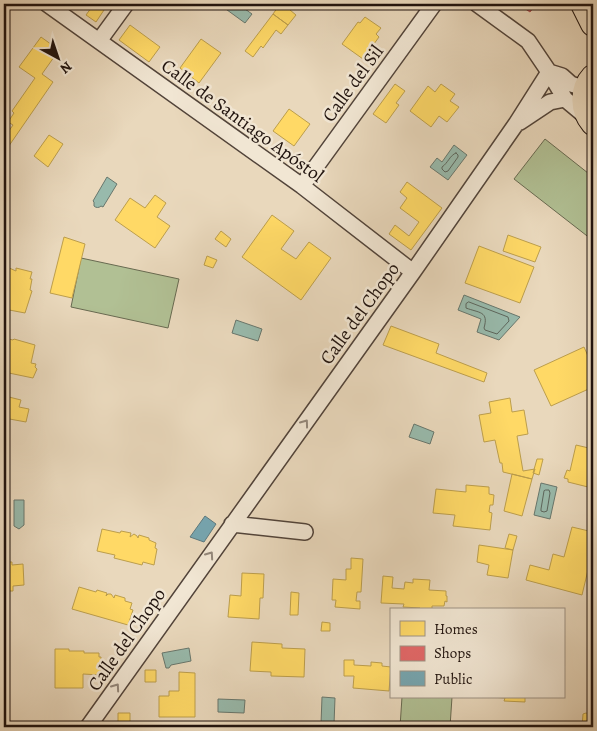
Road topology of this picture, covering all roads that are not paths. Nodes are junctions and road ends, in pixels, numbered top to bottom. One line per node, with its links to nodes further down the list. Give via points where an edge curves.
1 (47, 4): 8 (street, Calle de Santiago Apóstol)
2 (126, 4): 8 (street)
3 (434, 4): 14 (street, Calle del Sil)
4 (477, 4): 9 (street, via 528,41)
5 (584, 4): 6 (main road); 7 (main road)
6 (593, 14)
7 (593, 24)
8 (99, 41): 14 (street, Calle de Santiago Apóstol)
9 (549, 72): 10 (street, via 562,76 571,84); 11 (street); 13 (street, Calle del Chopo)
10 (590, 83): 12 (main road, via 584,100)
11 (565, 99): 12 (street); 13 (street, Calle del Chopo, via 550,102)
12 (592, 122)
13 (516, 124): 15 (street, Calle del Chopo)
14 (302, 186): 15 (street, Calle de Santiago Apóstol)
15 (413, 272): 16 (street, Calle del Chopo, one-way to 15)
16 (232, 524): 17 (street); 18 (street, Calle del Chopo, one-way to 16)
17 (305, 532)
18 (88, 727)

